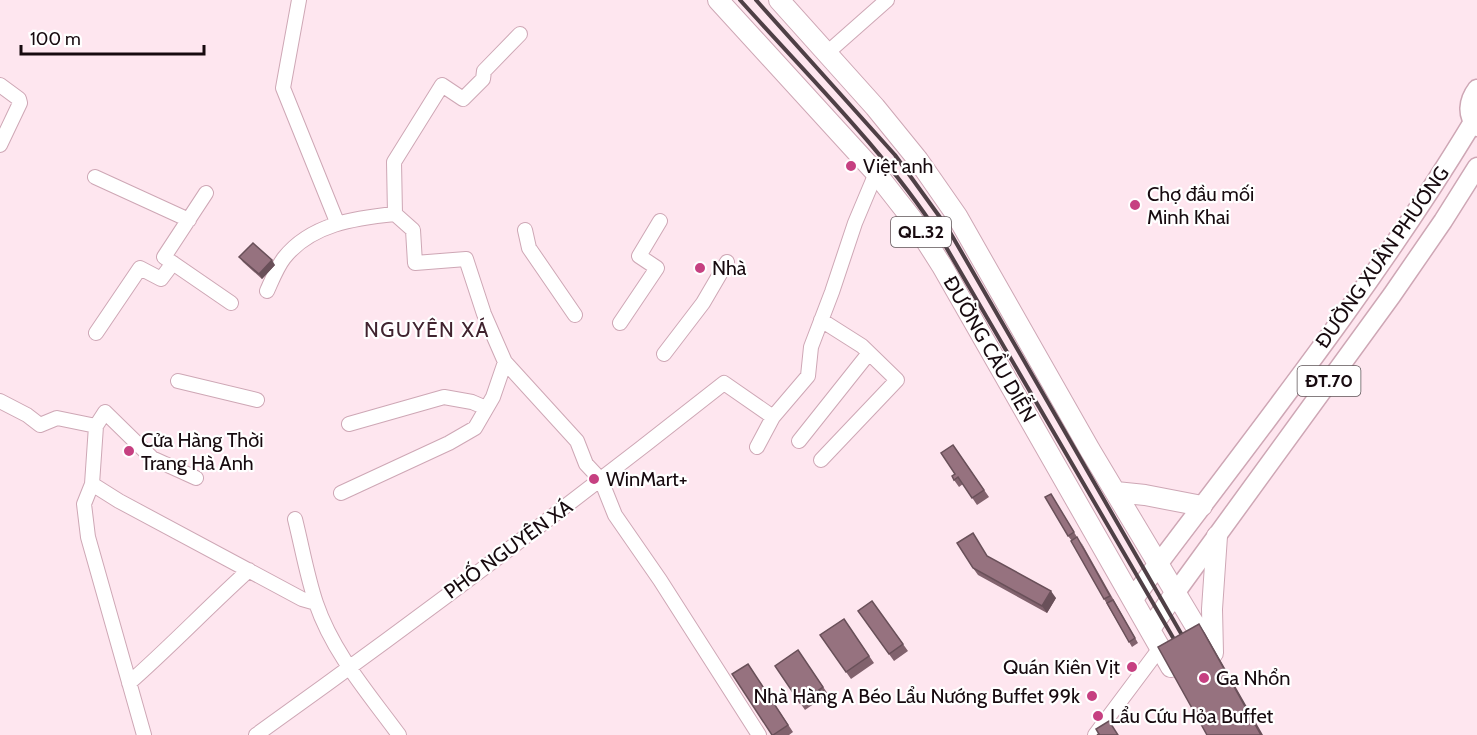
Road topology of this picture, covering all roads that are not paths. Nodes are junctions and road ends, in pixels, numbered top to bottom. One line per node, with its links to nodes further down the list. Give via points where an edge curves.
1 (299, 0): 18 (street, via 283,88)
2 (718, 0): 12 (highway, ĐƯỜNG CẦU DIỄN / QL.32)
3 (779, 0): 6 (highway, ĐƯỜNG CẦU DIỄN / QL.32)
4 (888, 0): 6 (street)
5 (520, 34): 15 (street, via 463,99 442,85 394,162)
6 (827, 53): 44 (highway, ĐƯỜNG CẦU DIỄN / QL.32, via 918,159 957,216)
7 (0, 85): 10 (street, via 20,103)
8 (1477, 89): 9 (main road, via 1469,105)
9 (1475, 125): 46 (main road, ĐƯỜNG XUÂN PHƯƠNG / ĐT.70)
10 (0, 145)
11 (1477, 167): 48 (main road, ĐƯỜNG XUÂN PHƯƠNG / ĐT.70, via 1392,295)
12 (876, 172): 25 (street); 52 (highway, ĐƯỜNG CẦU DIỄN / QL.32, via 942,266)
13 (94, 177): 16 (street)
14 (206, 193): 16 (street)
15 (395, 213): 18 (street); 30 (street, via 413,230 415,263 466,259)
16 (189, 220): 20 (street)
17 (660, 221): 26 (street, via 639,256 657,268)
18 (338, 222): 22 (street, via 303,240 284,258)
19 (525, 230): 24 (street, via 529,248)
20 (168, 260): 23 (street); 27 (street, via 161,279 140,268)
21 (727, 262): 29 (street, via 703,303)
22 (267, 291)
23 (231, 303)
24 (575, 315)
25 (821, 320): 28 (street); 35 (street, via 811,347 808,376)
26 (620, 323)
27 (96, 333)
28 (869, 353): 38 (street); 40 (street, via 897,380)
29 (664, 354)
30 (505, 362): 34 (street); 42 (street, via 577,441 586,464)
31 (178, 381): 32 (street)
32 (257, 400)
33 (0, 401): 37 (street, via 40,425 57,418)
34 (486, 408): 36 (street, via 444,397); 45 (street, via 475,428 458,438)
35 (773, 417): 39 (street); 42 (street, PHỐ NGUYÊN XÁ, via 724,383)
36 (349, 424)
37 (96, 426): 41 (street, via 105,412 152,458); 43 (street)
38 (799, 441)
39 (757, 447)
40 (821, 460)
41 (196, 478)
42 (601, 480): 56 (street, PHỐ NGUYÊN XÁ); 59 (street, via 615,515)
43 (92, 484): 50 (street); 57 (street, via 84,504 88,537)
44 (1116, 492): 46 (highway); 49 (highway, ĐƯỜNG CẦU DIỄN / QL.32)
45 (341, 493)
46 (1202, 506): 49 (main road, ĐƯỜNG XUÂN PHƯƠNG / ĐT.70)
47 (295, 519): 53 (street)
48 (1217, 536): 51 (main road, ĐƯỜNG XUÂN PHƯƠNG / ĐT.70); 51 (highway, ĐƯỜNG CẦU DIỄN / QL.32, via 1212,609 1217,663)
49 (1159, 563): 51 (highway, ĐƯỜNG CẦU DIỄN / QL.32); 52 (highway, ĐT.70)
50 (249, 570): 53 (street); 57 (street)
51 (1176, 592): 54 (highway, ĐT.70)
52 (1133, 599): 54 (highway, ĐƯỜNG CẦU DIỄN / QL.32)
53 (316, 603): 56 (street)
54 (1150, 629): 55 (highway, ĐƯỜNG CẦU DIỄN / QL.32)
55 (1160, 648): 58 (highway, ĐƯỜNG CẦU DIỄN / QL.32); 63 (street)
56 (348, 667): 61 (street, PHỐ NGUYÊN XÁ); 62 (street)
57 (129, 683): 60 (street)
58 (1182, 685)
59 (754, 733)
60 (144, 735)
61 (256, 735)
62 (399, 735)
63 (1095, 735)

